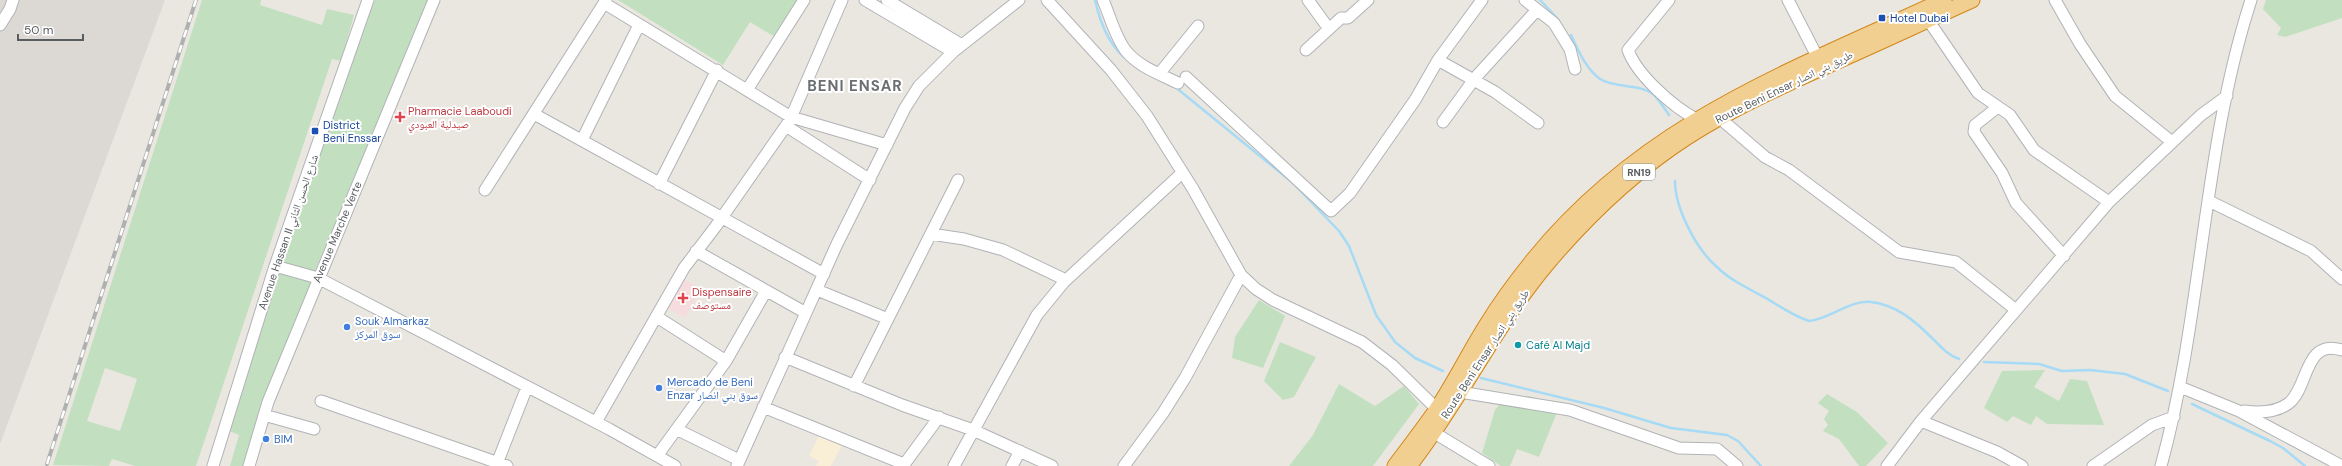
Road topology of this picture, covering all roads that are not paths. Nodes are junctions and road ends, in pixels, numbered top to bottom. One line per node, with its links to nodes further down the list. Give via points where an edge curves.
1 (13, 0): 24 (street)
2 (368, 0): 61 (street, Avenue Hassan II شارع الحسن الثاني)
3 (434, 0): 64 (street, Avenue Marche Verte)
4 (804, 0): 37 (street)
5 (842, 0): 43 (street)
6 (865, 0): 30 (street)
7 (887, 0): 28 (street)
8 (1019, 0): 28 (street)
9 (1047, 0): 49 (street, via 1111,70 1147,116)
10 (1103, 0): 35 (street, via 1125,50 1137,61)
11 (1308, 0): 27 (street)
12 (1368, 0): 27 (street, via 1348,18 1341,18)
13 (1482, 0): 31 (street)
14 (1525, 0): 22 (street)
15 (1669, 0): 42 (street, via 1628,50 1633,62 1673,104)
16 (1788, 0): 32 (street)
17 (1944, 0): 23 (highway, Route Beni Ensar طريق بني انصار / RN19)
18 (1972, 0): 23 (highway, Route Beni Ensar طريق بني انصار / RN19)
19 (2055, 0): 47 (street, via 2080,44 2116,96)
20 (2251, 0): 38 (street)
21 (605, 2): 25 (street); 40 (street)
22 (1536, 11): 33 (street, via 1554,23 1570,49); 36 (street)
23 (1925, 15): 32 (highway, Route Beni Ensar طريق بني انصار / RN19); 39 (street, via 1974,88 1983,98)
24 (0, 25)
25 (639, 25): 34 (street); 46 (street)
26 (1198, 26): 35 (street)
27 (1329, 29): 29 (street)
28 (962, 45): 30 (street)
29 (1306, 50)
30 (953, 52): 48 (street, via 919,86)
31 (1438, 60): 35 (street, via 1415,100 1350,193 1332,211 1182,80); 36 (street)
32 (1821, 63): 41 (highway, Route Beni Ensar طريق بني انصار / RN19)
33 (1575, 69)
34 (717, 70): 37 (street); 52 (street)
35 (1159, 74)
36 (1474, 80): 44 (street); 45 (street)
37 (746, 90): 43 (street)
38 (2227, 96): 47 (street, via 2201,115); 54 (street)
39 (1998, 107): 55 (street, via 2016,120 2034,150); 60 (street, via 1975,125 1974,132 2002,173 2016,203)
40 (534, 114): 46 (street); 53 (street)
41 (1715, 114): 42 (highway, Route Beni Ensar طريق بني انصار / RN19); 57 (highway, Route Beni Ensar طريق بني انصار / RN19); 69 (street, via 1765,157 1789,170 1899,252 1956,262)
42 (1696, 119): 57 (highway, Route Beni Ensar طريق بني انصار / RN19, via 1628,165)
43 (789, 121): 48 (street); 50 (street); 56 (street)
44 (1443, 122)
45 (1538, 123)
46 (582, 140): 52 (street)
47 (2172, 142): 55 (street)
48 (887, 145): 50 (street)
49 (1182, 173): 63 (street); 66 (street)
50 (870, 180): 62 (street)
51 (958, 180): 58 (street)
52 (659, 184): 56 (street)
53 (485, 190)
54 (2209, 201): 65 (street, via 2311,252); 78 (street)
55 (2109, 202): 60 (street)
56 (721, 218): 59 (street); 62 (street)
57 (1572, 226): 79 (highway, Route Beni Ensar طريق بني انصار / RN19, via 1487,346); 83 (highway, Route Beni Ensar طريق بني انصار / RN19, via 1532,261 1487,324)
58 (931, 234): 66 (street, via 964,239 1003,250); 72 (street)
59 (696, 251): 68 (street); 71 (street)
60 (2064, 256): 69 (street)
61 (275, 266): 64 (street); 98 (street, Avenue Hassan II شارع الحسن الثاني)
62 (824, 274): 67 (street)
63 (1242, 275): 83 (street, via 1256,289 1273,300 1362,342 1392,365); 104 (street, via 1185,378)
64 (318, 278): 77 (street); 84 (street, Avenue Marche Verte)
65 (2342, 279)
66 (1066, 280): 92 (street, via 1037,315)
67 (817, 290): 70 (street); 72 (street)
68 (766, 291): 70 (street); 75 (street)
69 (2016, 310): 87 (street)
70 (806, 313): 74 (street)
71 (657, 316): 75 (street); 88 (street)
72 (888, 319): 76 (street)
73 (2342, 350): 82 (street, via 2334,348 2317,353 2310,362 2297,395 2289,404 2261,413)
74 (786, 357): 76 (street); 81 (street)
75 (726, 360): 91 (street, via 696,397)
76 (854, 386): 85 (street)
77 (527, 387): 88 (street); 96 (street)
78 (2180, 387): 82 (street); 86 (street)
79 (1460, 392): 83 (highway, Route Beni Ensar طريق بني انصار / RN19); 108 (street, via 1570,410 1679,448 1717,450)
80 (321, 401): 96 (street)
81 (763, 407): 95 (street); 97 (street)
82 (2239, 411): 113 (street)
83 (1441, 412): 90 (highway, Route Beni Ensar طريق بني انصار / RN19)
84 (264, 415): 89 (street); 99 (street, Avenue Marche Verte)
85 (939, 417): 92 (street); 97 (street)
86 (2174, 417): 111 (street, via 2152,425); 112 (street)
87 (1921, 421): 109 (street); 110 (street, via 1997,452)
88 (596, 422): 94 (street)
89 (314, 429)
90 (1429, 429): 105 (highway, Route Beni Ensar طريق بني انصار / RN19); 106 (highway, Route Beni Ensar طريق بني انصار / RN19); 107 (street)
91 (678, 430): 94 (street); 95 (street)
92 (973, 430): 93 (street); 101 (street)
93 (1020, 451): 102 (street); 103 (street)
94 (657, 456): 100 (street)
95 (738, 463)
96 (500, 465)
97 (904, 465)
98 (213, 466)
99 (249, 466)
100 (675, 466)
101 (954, 466)
102 (1012, 466)
103 (1052, 466)
104 (1124, 466)
105 (1395, 466)
106 (1409, 466)
107 (1489, 466)
108 (1737, 466)
109 (1887, 466)
110 (2022, 466)
111 (2093, 466)
112 (2161, 466)
113 (2342, 466)

